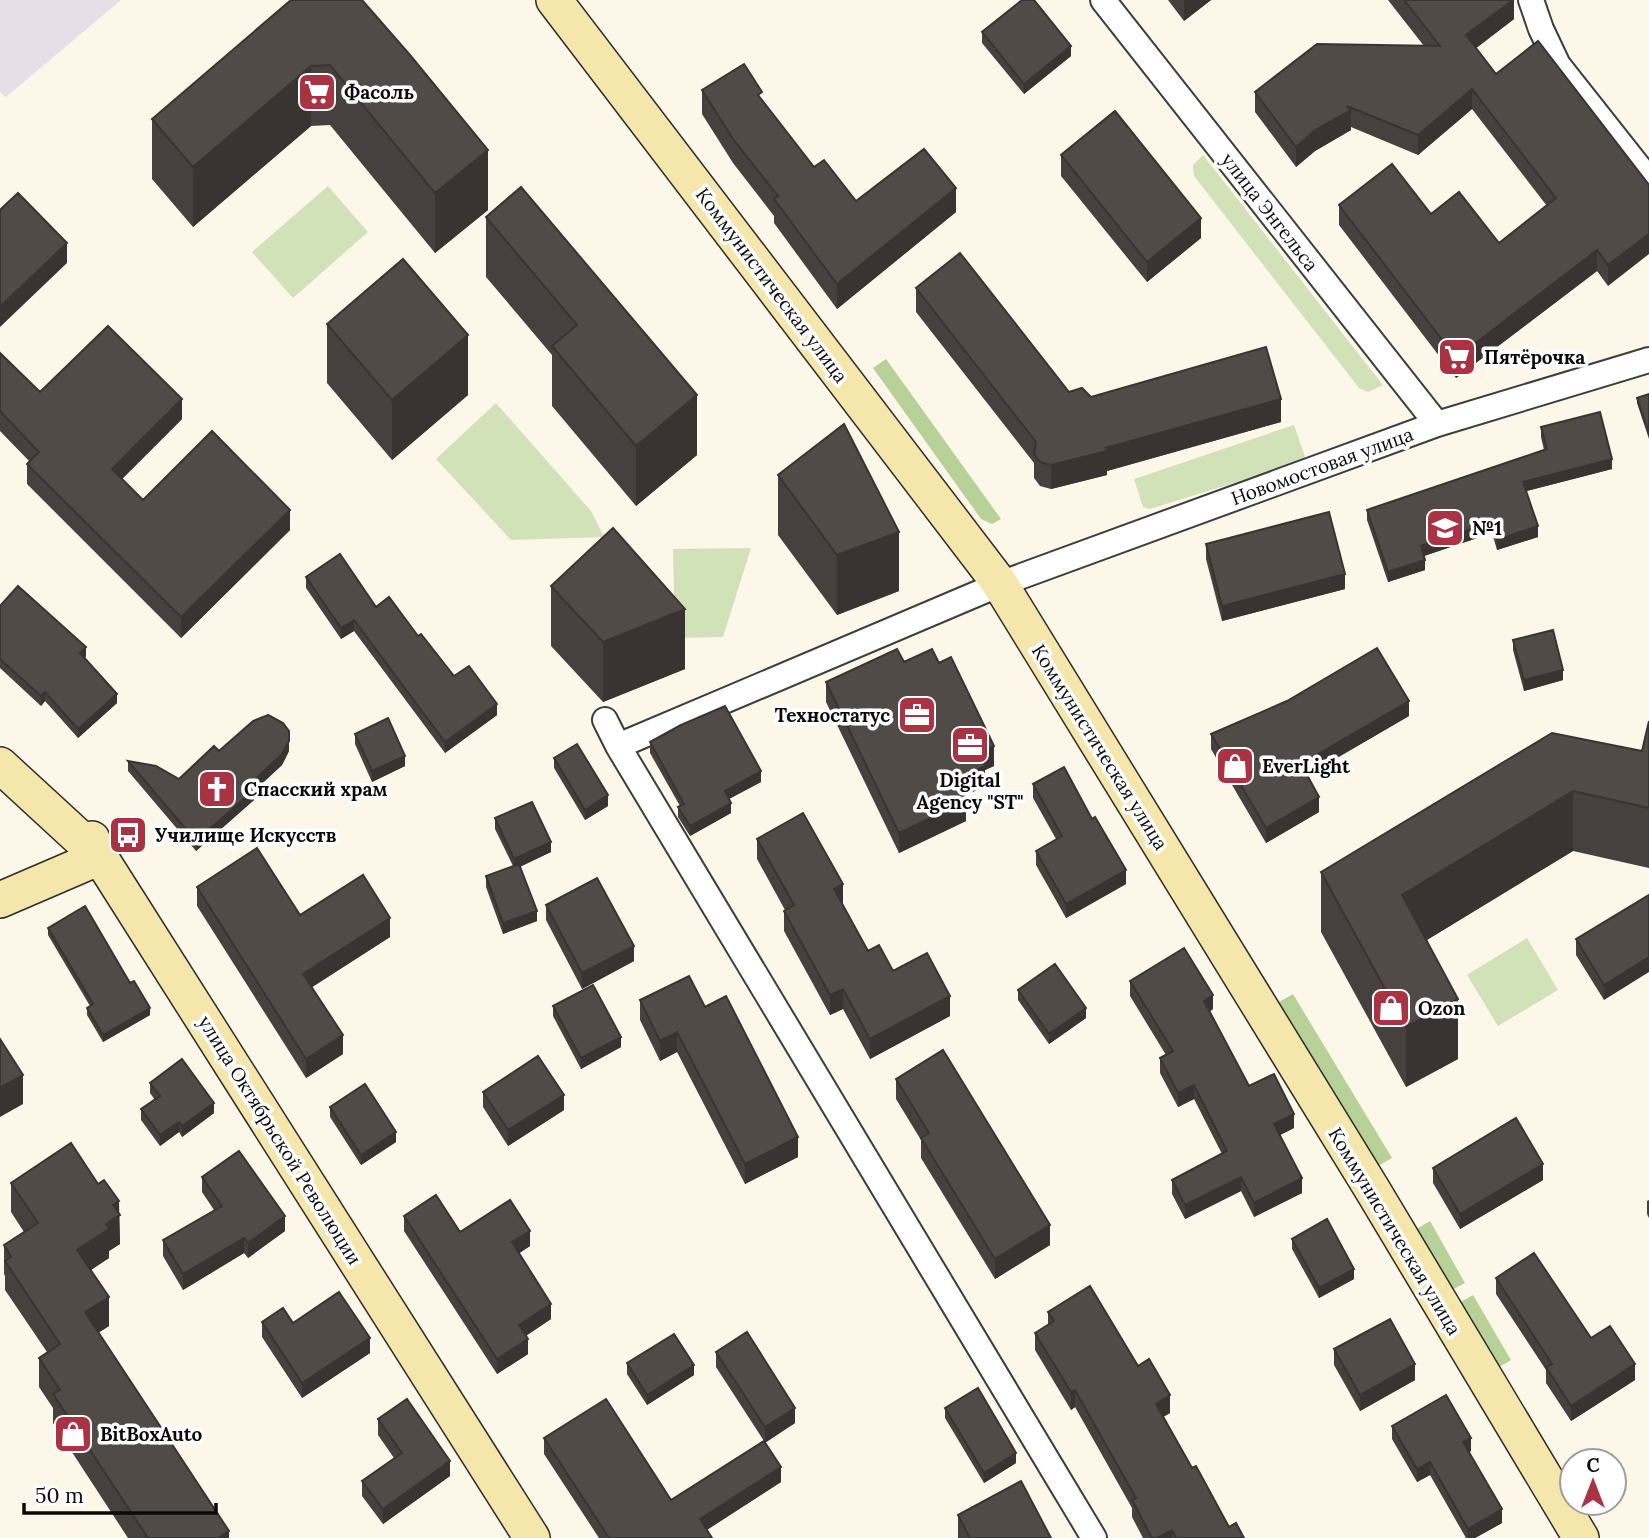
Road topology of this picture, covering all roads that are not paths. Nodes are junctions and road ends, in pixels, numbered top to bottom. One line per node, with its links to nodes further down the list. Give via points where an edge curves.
1 (1103, 0): 6 (street, улица Энгельса)
2 (1531, 0): 4 (street, via 1559,65)
3 (566, 4): 7 (street, Коммунистическая улица)
4 (1649, 180)
5 (1649, 360): 6 (street, Новомостовая улица)
6 (1437, 424): 7 (street, Новомостовая улица)
7 (1000, 584): 10 (street, Новомостовая улица); 16 (street, Коммунистическая улица)
8 (605, 720): 10 (street)
9 (0, 743): 12 (street, via 82,818)
10 (618, 746): 15 (street)
11 (0, 765): 12 (street, улица Октябрьской Революции)
12 (100, 857): 13 (street); 14 (street, улица Октябрьской Революции)
13 (0, 900)
14 (532, 1538)
15 (1094, 1538)
16 (1581, 1538)

